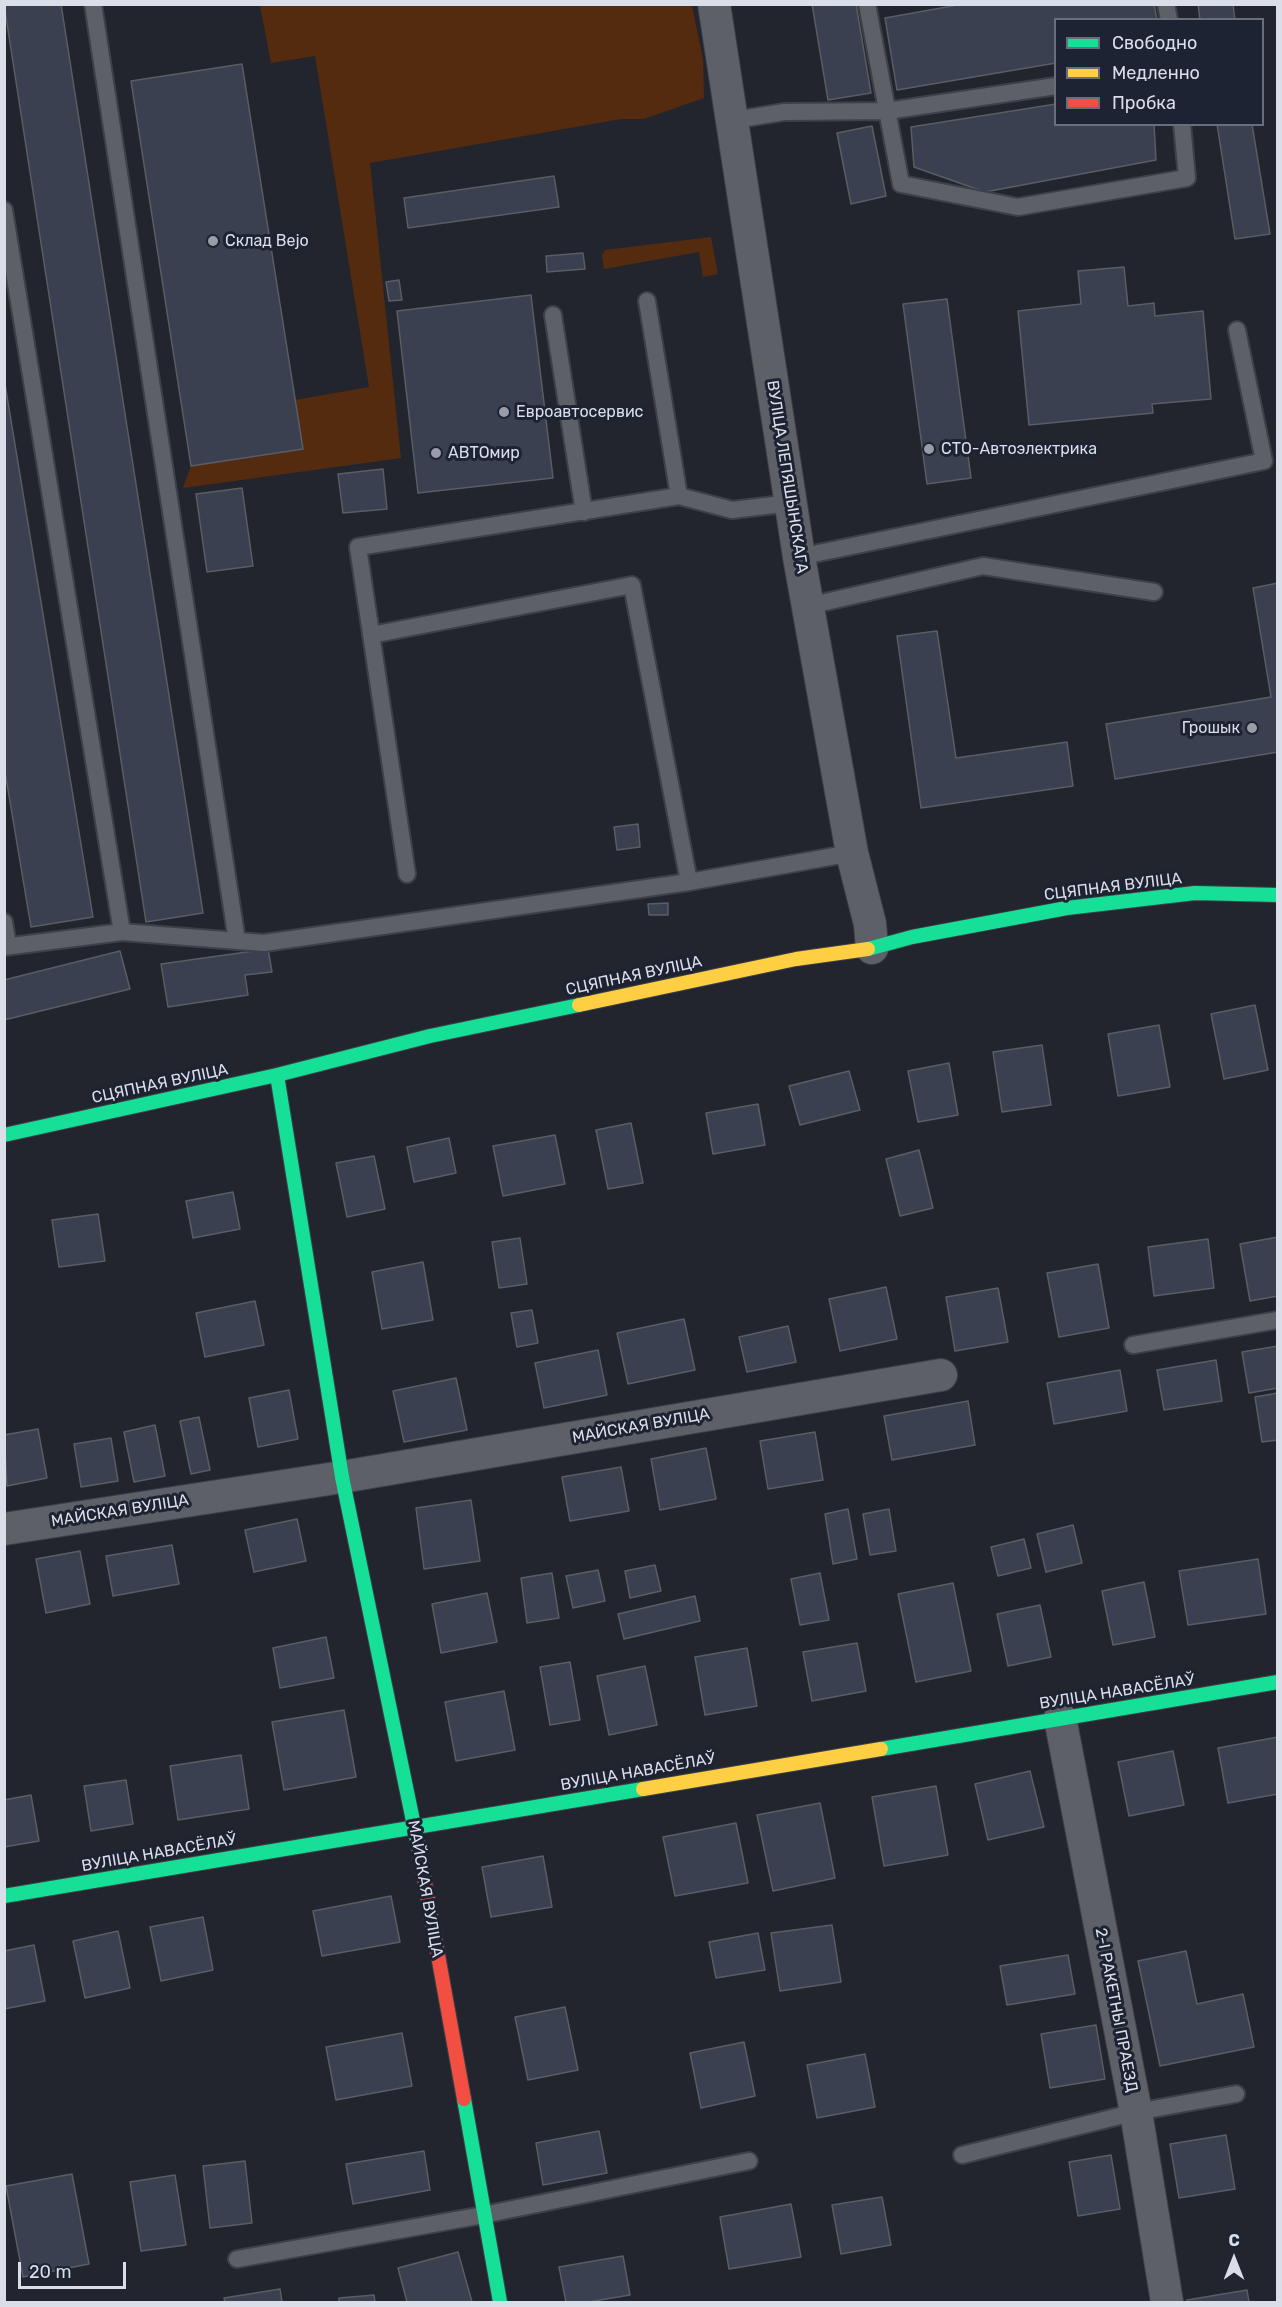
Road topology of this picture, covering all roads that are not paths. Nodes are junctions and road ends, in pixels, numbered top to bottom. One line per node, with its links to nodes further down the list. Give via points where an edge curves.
1 (93, 4): 25 (lane)
2 (714, 4): 6 (street, ВУЛІЦА ЛЕПЯШЫНСКАГА)
3 (870, 5): 5 (lane)
4 (1054, 86): 5 (lane)
5 (887, 111): 6 (lane, via 784,112); 7 (lane, via 901,184 1018,207 1187,178)
6 (734, 120): 13 (street, ВУЛІЦА ЛЕПЯШЫНСКАГА)
7 (1182, 126)
8 (4, 210): 24 (lane)
9 (647, 302): 12 (lane)
10 (553, 315): 14 (lane)
11 (1237, 330): 15 (lane, via 1264,461)
12 (679, 496): 13 (lane, via 732,510); 14 (lane)
13 (791, 503): 15 (street, ВУЛІЦА ЛЕПЯШЫНСКАГА)
14 (584, 512): 18 (lane, via 358,547)
15 (799, 557): 17 (street, ВУЛІЦА ЛЕПЯШЫНСКАГА)
16 (1154, 592): 17 (lane, via 983,566)
17 (808, 606): 19 (street, ВУЛІЦА ЛЕПЯШЫНСКАГА)
18 (371, 635): 20 (lane); 21 (lane, via 633,585)
19 (852, 853): 21 (lane); 27 (street, ВУЛІЦА ЛЕПЯШЫНСКАГА)
20 (407, 874)
21 (689, 882): 25 (lane, via 264,943)
22 (1278, 895): 27 (main road, СЦЯПНАЯ ВУЛІЦА, via 1195,893 1067,908 912,936)
23 (4, 922): 26 (lane)
24 (122, 932): 25 (lane); 26 (lane)
25 (237, 941)
26 (6, 947)
27 (872, 948): 28 (main road, СЦЯПНАЯ ВУЛІЦА, via 796,959 430,1035)
28 (277, 1075): 29 (main road, СЦЯПНАЯ ВУЛІЦА); 33 (main road, МАЙСКАЯ ВУЛІЦА)
29 (4, 1135)
30 (1278, 1320): 31 (lane)
31 (1133, 1345)
32 (941, 1375): 33 (street, МАЙСКАЯ ВУЛІЦА)
33 (342, 1477): 34 (street, МАЙСКАЯ ВУЛІЦА); 37 (main road, МАЙСКАЯ ВУЛІЦА)
34 (4, 1529)
35 (1278, 1682): 36 (main road, ВУЛІЦА НАВАСЁЛАЎ)
36 (1060, 1718): 37 (main road, ВУЛІЦА НАВАСЁЛАЎ); 40 (street, 2-І РАКЕТНЫ ПРАЕЗД)
37 (415, 1827): 38 (main road, ВУЛІЦА НАВАСЁЛАЎ); 43 (main road, МАЙСКАЯ ВУЛІЦА)
38 (4, 1896)
39 (1236, 2094): 40 (lane)
40 (1136, 2112): 41 (lane); 46 (street, 2-І РАКЕТНЫ ПРАЕЗД)
41 (962, 2155)
42 (749, 2161): 43 (lane)
43 (483, 2215): 44 (lane); 45 (main road, МАЙСКАЯ ВУЛІЦА)
44 (237, 2259)
45 (500, 2302)
46 (1167, 2302)

